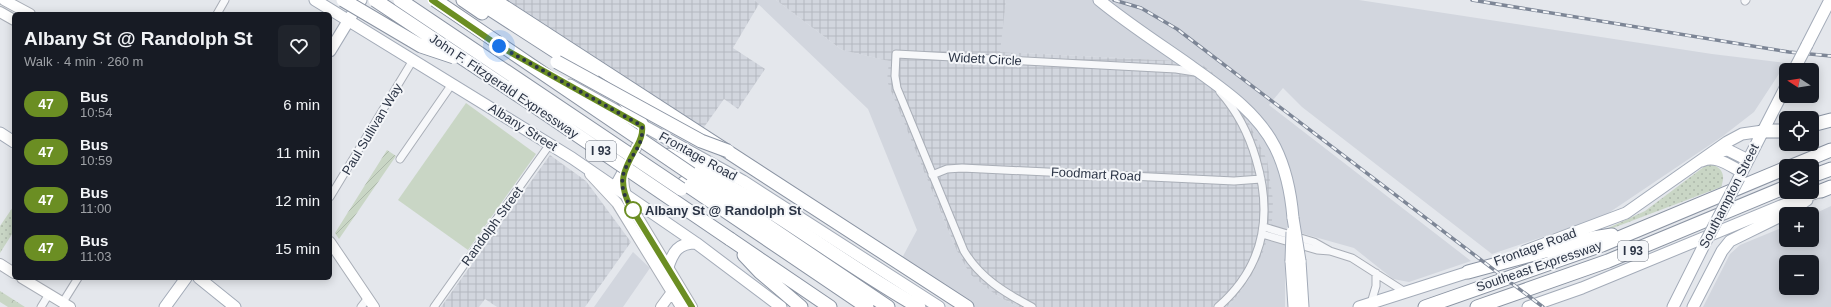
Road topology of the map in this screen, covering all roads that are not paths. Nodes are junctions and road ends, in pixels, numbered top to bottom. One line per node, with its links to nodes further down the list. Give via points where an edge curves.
1 (4, 0): 18 (main road)
2 (225, 0): 19 (street)
3 (315, 0): 21 (main road, Albany Street)
4 (343, 0): 25 (highway, bridge, via 421,46)
5 (362, 0): 21 (main road)
6 (375, 0): 25 (highway, John F. Fitzgerald Expressway / I 93, bridge)
7 (396, 0): 22 (main road, via 385,17)
8 (400, 0): 51 (highway, bridge)
9 (415, 0): 51 (highway)
10 (432, 0): 31 (main road, Frontage Road, via 499,46)
11 (435, 0): 51 (highway, I 93, bridge, via 651,147)
12 (463, 0): 38 (highway, bridge, via 557,62 701,141)
13 (476, 0): 31 (highway, via 610,87 628,104)
14 (494, 0): 38 (highway, bridge)
15 (1099, 0): 62 (main road, bridge, via 1242,104 1265,130 1279,156 1288,182)
16 (1830, 0): 26 (main road, bridge)
17 (0, 12): 20 (main road)
18 (26, 12)
19 (218, 12)
20 (12, 19)
21 (349, 21): 22 (main road, Albany Street); 23 (main road)
22 (384, 43): 24 (main road, Albany Street)
23 (332, 48)
24 (413, 60): 27 (main road, Albany Street); 56 (street, Paul Sullivan Way)
25 (471, 63): 59 (highway, John F. Fitzgerald Expressway / I 93, bridge)
26 (1798, 63)
27 (449, 82): 36 (main road, Albany Street); 41 (street)
28 (1779, 100): 32 (main road, Southampton Street)
29 (1831, 120): 30 (highway)
30 (1819, 123)
31 (642, 126): 46 (main road, via 640,140); 94 (main road, Frontage Road, via 755,188)
32 (1763, 131): 33 (highway); 39 (main road, Frontage Road, via 1742,134); 43 (main road, Southampton Street)
33 (1779, 131)
34 (0, 133): 35 (main road)
35 (12, 141)
36 (550, 144): 40 (main road, Albany Street); 83 (street, Randolph Street)
37 (1831, 150): 42 (highway)
38 (728, 151): 95 (highway)
39 (1712, 152): 43 (main road, via 1728,150); 44 (main road, Frontage Road)
40 (572, 158): 54 (main road); 72 (main road, Albany Street, via 617,203)
41 (400, 159)
42 (1809, 159)
43 (1748, 160): 50 (main road, Southampton Street)
44 (1699, 162): 50 (main road, via 1705,159 1716,160); 66 (main road, Frontage Road, via 1620,216)
45 (1831, 168): 48 (highway)
46 (624, 170): 54 (main road)
47 (1779, 171): 58 (highway, Southeast Expressway / I 93)
48 (1819, 173)
49 (932, 174): 52 (street, Foodmart Road, via 957,168 1234,181); 52 (street, Widett Circle, via 896,85 896,54 1176,68 1192,71 1216,87 1236,113 1252,147); 96 (street, Widett Circle, via 958,237 972,263 992,283)
50 (1740, 175): 104 (main road, Southampton Street, bridge)
51 (687, 178): 90 (highway); 91 (highway); 92 (highway, I 93); 93 (highway, via 745,195 892,292)
52 (1261, 178): 57 (street, Widett Circle, via 1265,204)
53 (1828, 189): 103 (main road, via 1582,288); 105 (main road, via 1791,211 1730,241)
54 (620, 190): 60 (main road); 64 (main road)
55 (1779, 190): 102 (highway, Southeast Expressway / I 93, via 1597,265)
56 (332, 195)
57 (1263, 230): 67 (street, via 1314,242 1357,261); 97 (street, Widett Circle, via 1256,255 1248,271 1234,291)
58 (1636, 231): 66 (highway, via 1593,238); 101 (highway, Southeast Expressway / I 93)
59 (730, 239): 88 (highway, via 760,272); 89 (highway, John F. Fitzgerald Expressway / I 93)
60 (696, 243): 64 (main road, via 687,243 677,248); 87 (main road)
61 (332, 245): 75 (main road)
62 (1296, 261): 98 (main road); 99 (main road)
63 (0, 264): 65 (main road)
64 (668, 267): 86 (main road)
65 (12, 272)
66 (1468, 272): 73 (main road, Frontage Road)
67 (1376, 273): 73 (street); 76 (street, via 1376,286)
68 (25, 280): 74 (main road)
69 (77, 280): 77 (street)
70 (185, 280): 79 (main road)
71 (201, 280): 80 (main road)
72 (672, 292): 84 (main road); 85 (main road, Albany Street)
73 (1404, 292): 76 (main road, Frontage Road)
74 (49, 294): 77 (main road); 78 (street)
75 (368, 298): 81 (street); 82 (main road)
76 (1371, 303): 100 (main road, Frontage Road)
77 (66, 305)
78 (41, 307)
79 (165, 307)
80 (235, 307)
81 (361, 307)
82 (374, 307)
83 (434, 307)
84 (661, 307)
85 (682, 307)
86 (692, 307)
87 (781, 307)
88 (801, 307)
89 (830, 307)
90 (854, 307)
91 (867, 307)
92 (888, 307)
93 (919, 307)
94 (939, 307)
95 (967, 307)
96 (1032, 307)
97 (1218, 307)
98 (1294, 307)
99 (1303, 307)
100 (1358, 307)
101 (1425, 307)
102 (1477, 307)
103 (1528, 307)
104 (1673, 307)
105 (1692, 307)

